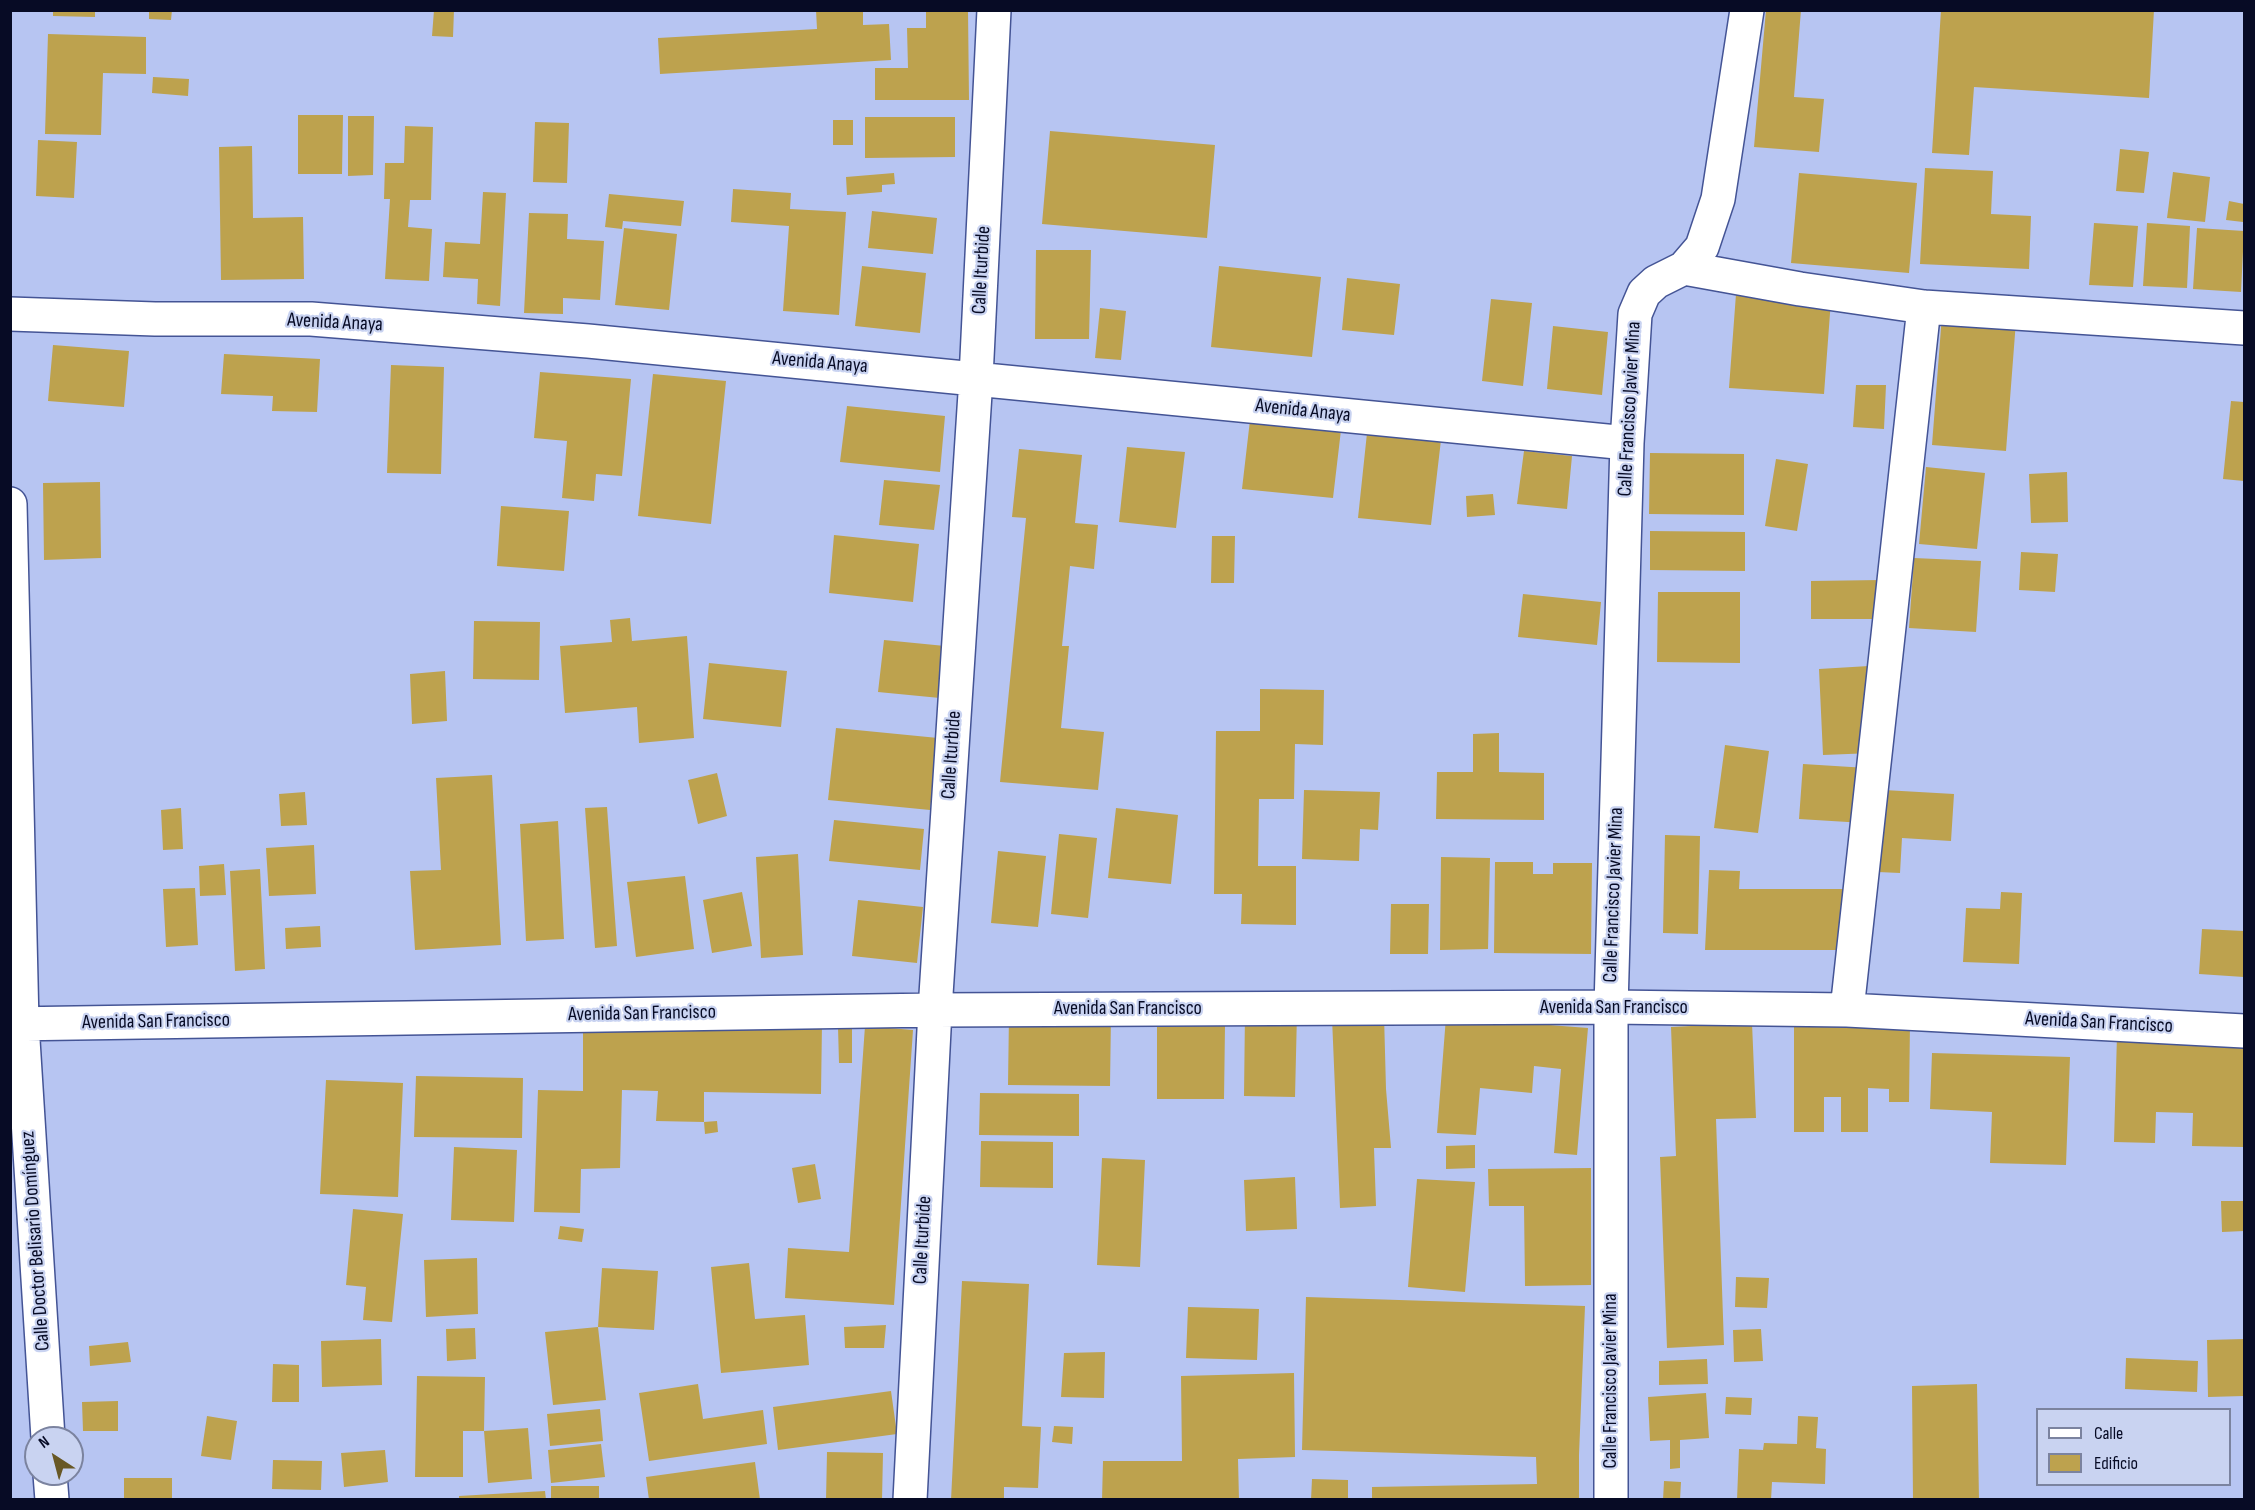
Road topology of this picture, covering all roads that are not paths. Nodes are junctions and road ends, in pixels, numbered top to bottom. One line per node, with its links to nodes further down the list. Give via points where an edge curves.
1 (994, 10): 7 (street, Calle Iturbide)
2 (1747, 10): 3 (street, via 1718,199 1702,247)
3 (1684, 268): 4 (street, via 1800,290); 8 (street, Calle Francisco Javier Mina, via 1644,293 1635,314)
4 (1924, 307): 6 (street); 12 (street)
5 (10, 314): 7 (street, Avenida Anaya, via 155,320 311,319)
6 (2244, 328)
7 (976, 378): 8 (street, Avenida Anaya); 11 (street, Calle Iturbide)
8 (1627, 442): 10 (street, Calle Francisco Javier Mina)
9 (10, 504): 13 (street, Calle Doctor Belisario Domínguez)
10 (1611, 1007): 11 (street, Avenida San Francisco); 12 (street, Avenida San Francisco); 17 (street, Calle Francisco Javier Mina)
11 (935, 1010): 13 (street, Avenida San Francisco); 16 (street, Calle Iturbide)
12 (1847, 1010): 14 (street, Avenida San Francisco)
13 (16, 1024): 15 (street, Calle Doctor Belisario Domínguez)
14 (2244, 1031)
15 (47, 1426)
16 (910, 1500)
17 (1611, 1500)

